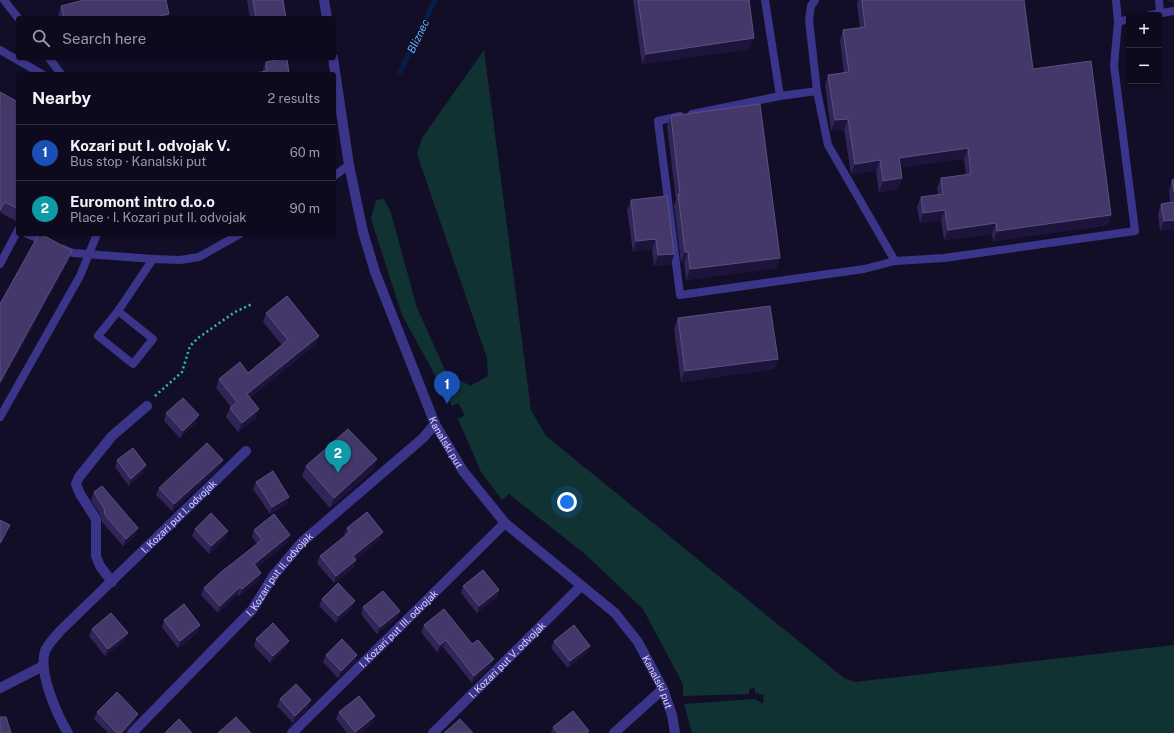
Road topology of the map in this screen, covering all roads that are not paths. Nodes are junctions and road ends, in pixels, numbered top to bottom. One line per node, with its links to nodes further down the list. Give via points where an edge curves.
1 (4, 0): 10 (lane)
2 (324, 0): 11 (street)
3 (765, 0): 24 (lane)
4 (815, 0): 23 (lane, via 811,6 809,20)
5 (1116, 0): 13 (lane)
6 (1159, 0): 8 (lane)
7 (1174, 11): 9 (lane)
8 (1160, 12)
9 (1162, 13)
10 (16, 16)
11 (327, 16)
12 (1126, 20): 13 (lane)
13 (1118, 22): 33 (lane, via 1114,65 1135,231 944,258)
14 (0, 50): 15 (lane)
15 (16, 59)
16 (18, 60): 19 (lane)
17 (50, 60): 20 (lane)
18 (333, 60): 21 (street, Kanalski put)
19 (38, 72)
20 (60, 72)
21 (335, 72)
22 (336, 78): 25 (street, Kanalski put)
23 (817, 91): 24 (lane); 33 (lane, via 828,145)
24 (780, 96): 33 (lane, via 658,121 680,295 864,269)
25 (349, 165): 26 (lane); 38 (street, Kanalski put, via 363,232 375,272)
26 (336, 175)
27 (16, 234): 34 (lane)
28 (32, 236): 31 (lane, via 73,253)
29 (96, 236): 31 (lane)
30 (236, 236): 32 (lane, via 199,257)
31 (89, 254): 32 (lane); 37 (lane, via 80,276)
32 (153, 260): 35 (lane)
33 (895, 261)
34 (0, 264)
35 (118, 311): 35 (lane, via 98,336 133,364 153,339)
36 (147, 406): 41 (street, via 112,436 76,484 96,519 96,556)
37 (0, 417)
38 (435, 424): 40 (street, Kanalski put, via 463,471); 47 (street, I. Kozari put II. odvojak, via 423,438 302,542 274,575 252,610)
39 (246, 451): 41 (street, I. Kozari put I. odvojak)
40 (505, 523): 42 (street, Kanalski put); 48 (street, I. Kozari put III. odvojak)
41 (112, 582): 43 (street, I. Kozari put I. odvojak, via 60,631 45,650)
42 (581, 586): 45 (street, Kanalski put, via 615,613 638,642); 49 (street, I. Kozari put V. odvojak)
43 (43, 666): 44 (street); 46 (street, via 59,718)
44 (0, 688)
45 (663, 689): 50 (street); 51 (street, Kanalski put)
46 (68, 733)
47 (132, 733)
48 (292, 733)
49 (433, 733)
50 (614, 733)
51 (675, 733)

